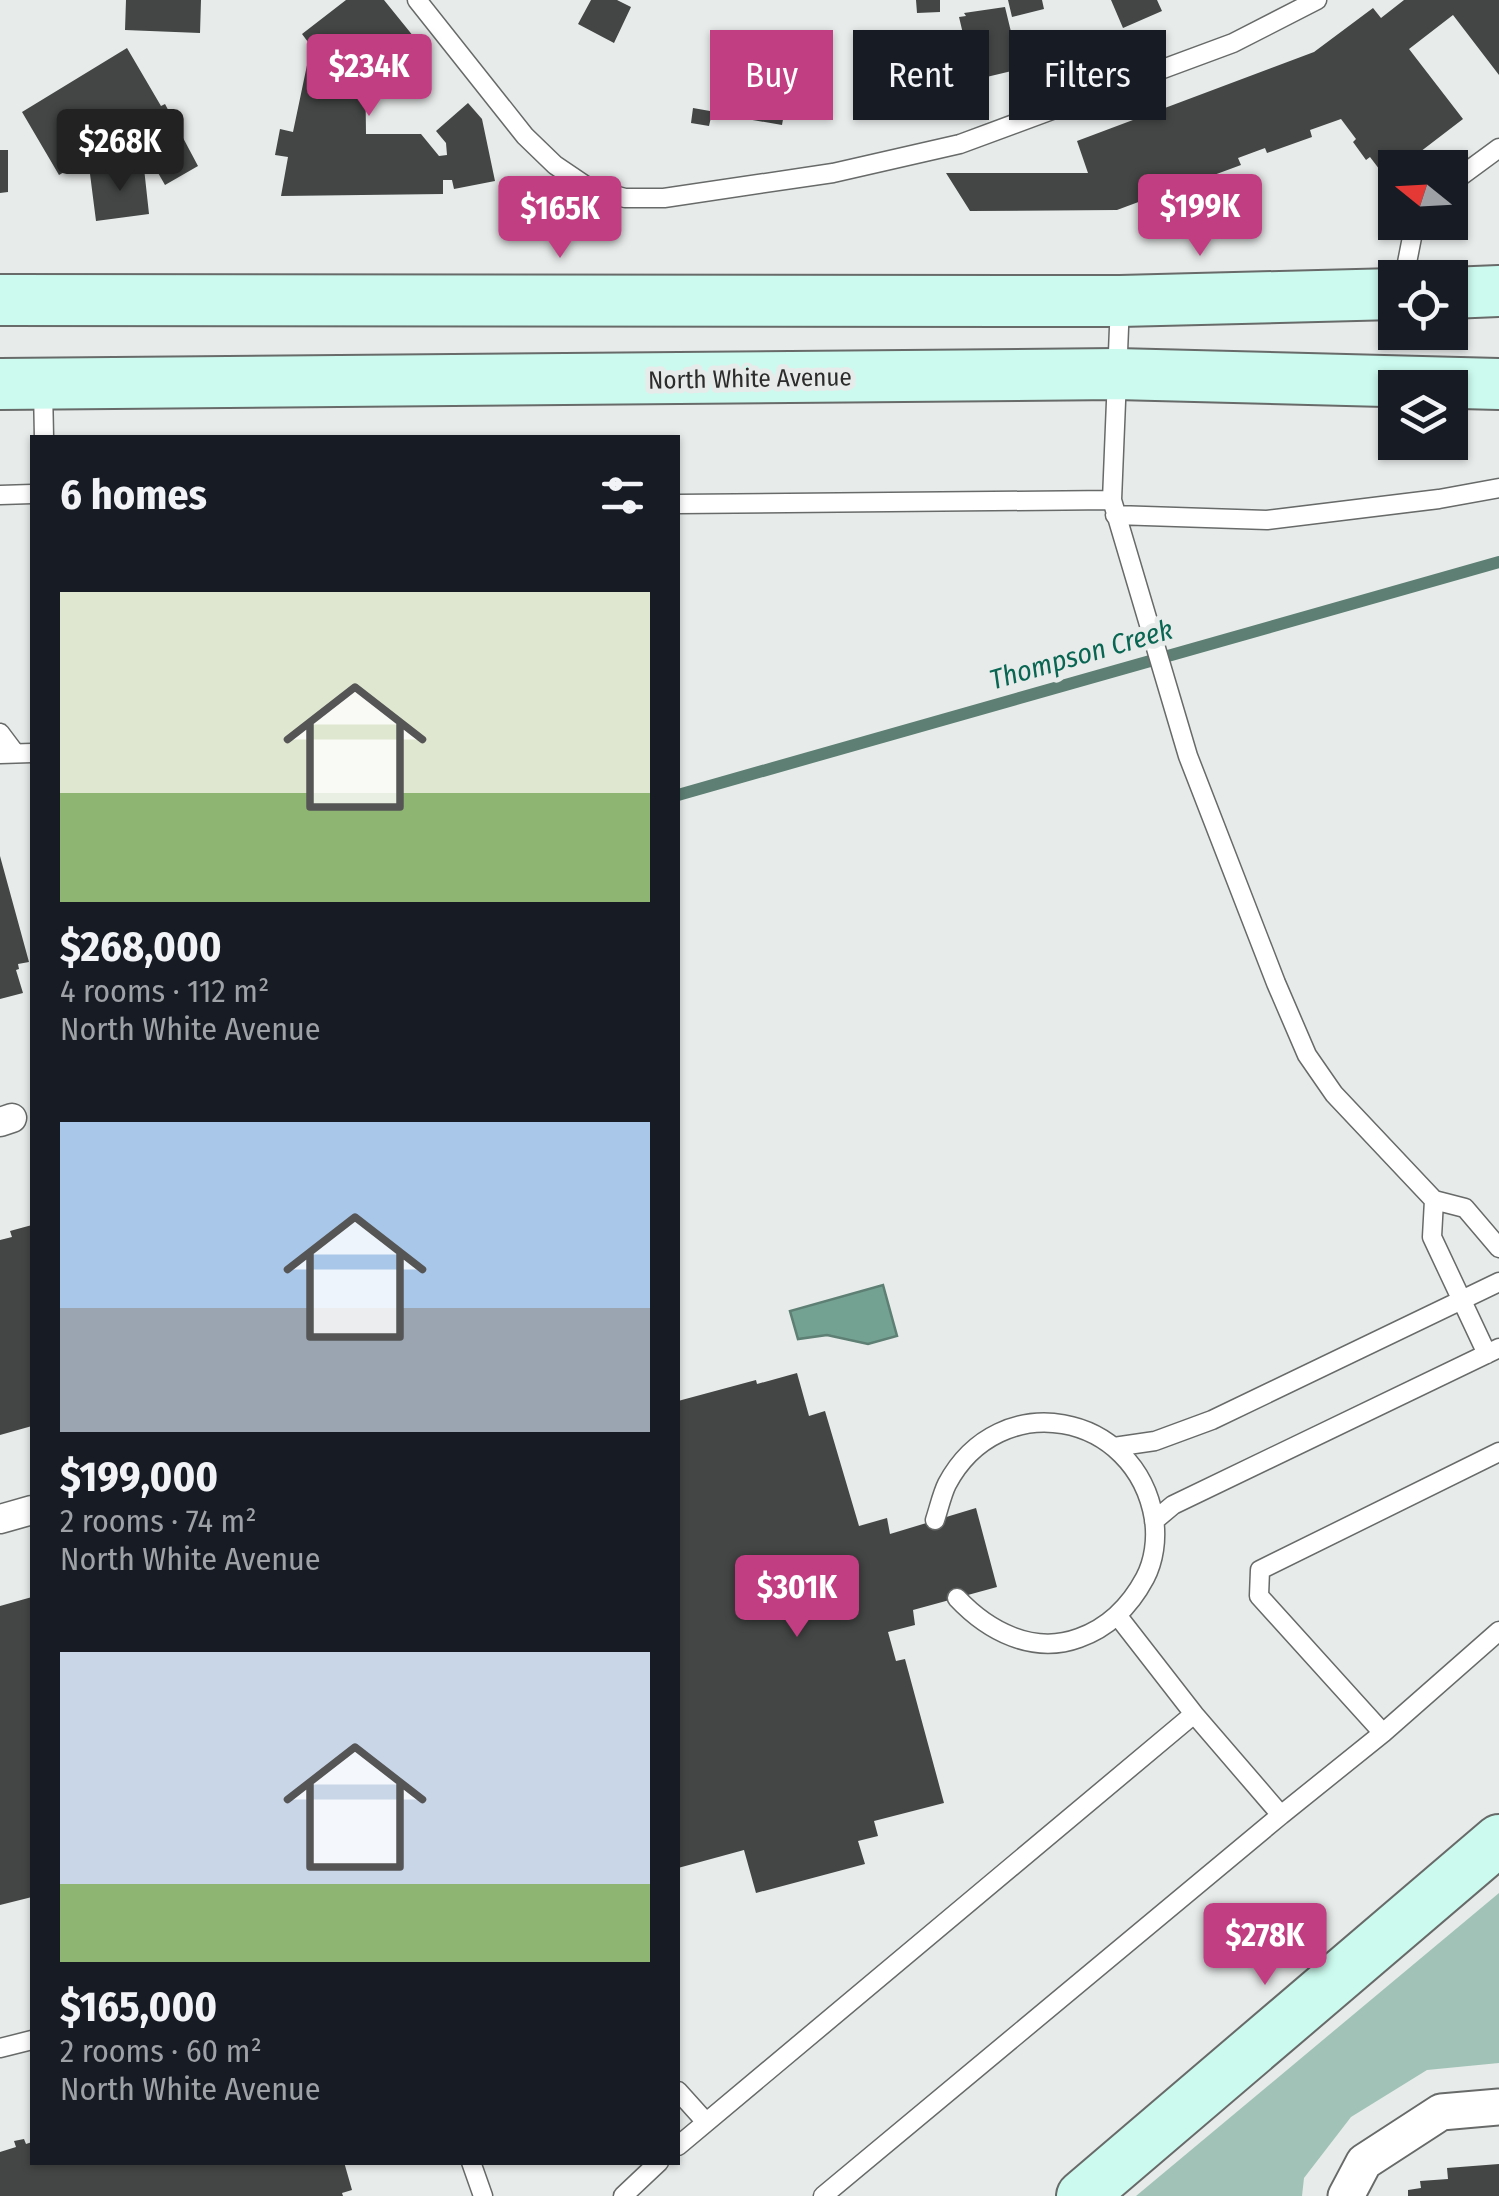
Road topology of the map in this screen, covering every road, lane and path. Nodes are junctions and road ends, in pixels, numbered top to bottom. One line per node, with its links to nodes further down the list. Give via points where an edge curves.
1 (417, 0): 2 (lane, via 555,165 590,188 625,198 664,198 833,173 960,144 1233,43)
2 (1317, 0)
3 (1499, 148): 4 (lane)
4 (1468, 171)
5 (1468, 292): 6 (main road)
6 (1499, 292)
7 (1378, 294): 9 (main road)
8 (0, 300): 9 (main road)
9 (1120, 301): 10 (lane)
10 (1117, 374): 11 (main road, North White Avenue); 12 (main road, North White Avenue); 18 (lane)
11 (22, 384): 13 (lane)
12 (1499, 384)
13 (43, 435)
14 (1499, 488): 18 (lane, via 1267,520)
15 (30, 494): 16 (lane)
16 (0, 495)
17 (680, 504): 18 (lane)
18 (1113, 507): 21 (lane, via 1197,782 1307,1055 1334,1094)
19 (0, 733): 20 (lane)
20 (16, 754)
21 (1434, 1200): 22 (lane, via 1464,1208); 24 (lane, via 1432,1237)
22 (1499, 1248)
23 (1499, 1282): 24 (lane)
24 (1461, 1300): 25 (lane); 26 (lane, via 1212,1420 1155,1441)
25 (1493, 1350): 31 (lane, via 1173,1504)
26 (1114, 1447): 30 (lane, via 1072,1425 1034,1422 999,1433 968,1454 947,1484); 31 (lane, via 1151,1496)
27 (1499, 1452): 36 (lane, via 1260,1570 1259,1596)
28 (30, 1511): 29 (street)
29 (0, 1519)
30 (935, 1520)
31 (1154, 1521): 33 (lane, via 1151,1568)
32 (957, 1598): 33 (lane, via 1006,1636 1040,1643 1076,1639)
33 (1117, 1615): 35 (lane)
34 (1499, 1631): 36 (lane)
35 (1194, 1714): 37 (lane); 43 (lane)
36 (1383, 1733): 37 (lane)
37 (1281, 1815): 49 (lane)
38 (1499, 1840): 50 (main road)
39 (30, 2040): 40 (lane)
40 (0, 2048)
41 (680, 2093): 43 (lane)
42 (1499, 2106): 51 (street, via 1441,2112 1364,2162)
43 (704, 2121): 44 (lane)
44 (680, 2144)
45 (472, 2165): 47 (lane)
46 (657, 2165): 48 (lane)
47 (483, 2196)
48 (623, 2196)
49 (824, 2196)
50 (1082, 2196)
51 (1346, 2196)

